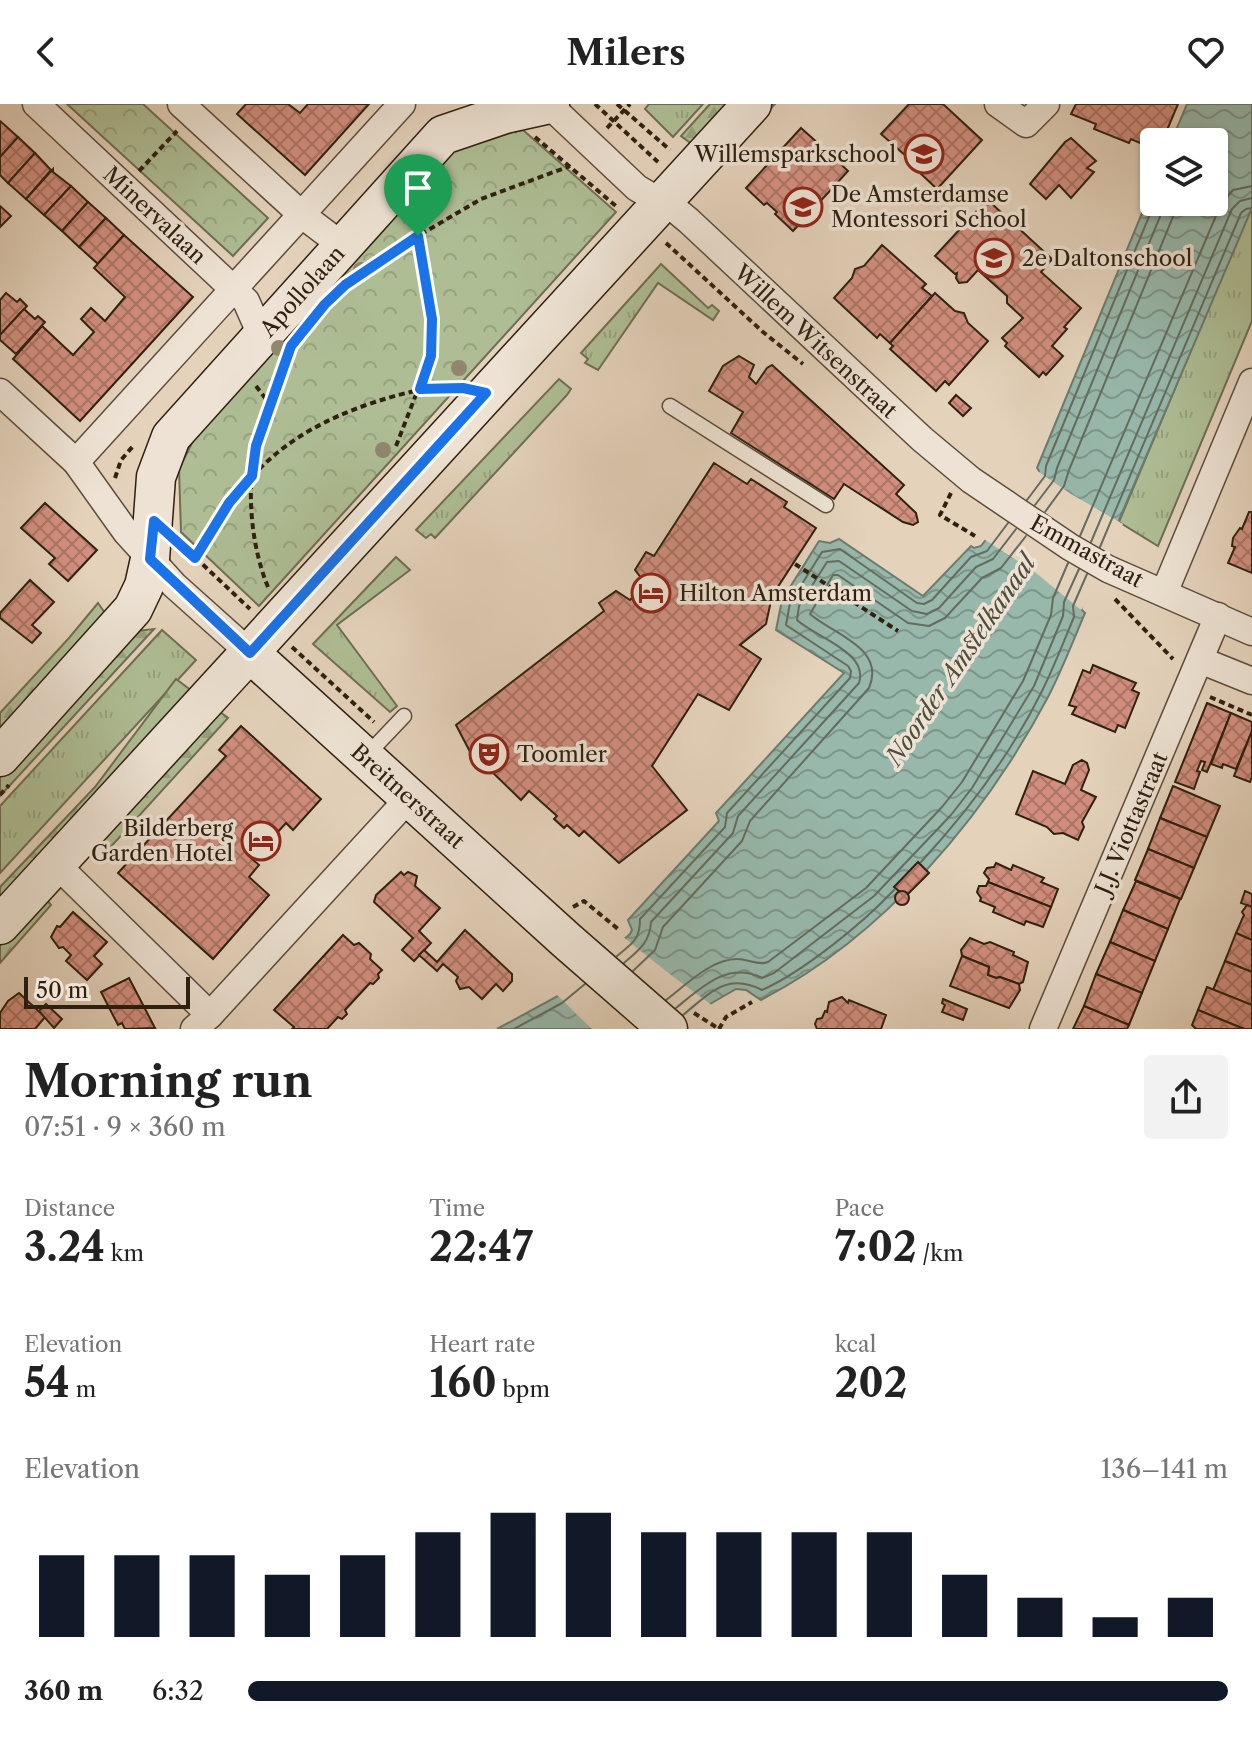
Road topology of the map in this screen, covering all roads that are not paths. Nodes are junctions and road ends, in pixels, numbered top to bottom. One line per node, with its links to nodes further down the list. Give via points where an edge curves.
1 (36, 104): 11 (street, Minervalaan)
2 (402, 104): 9 (street)
3 (549, 104): 8 (street, Apollolaan, via 637,188); 10 (street, Apollolaan, via 443,135)
4 (752, 104): 8 (street)
5 (998, 104): 6 (street, via 1026,124)
6 (1046, 104)
7 (186, 109): 9 (street)
8 (662, 201): 17 (street, Willem Witsenstraat, via 911,428); 22 (street)
9 (302, 215): 10 (street); 11 (street)
10 (349, 262): 12 (street, Apollolaan)
11 (234, 289): 12 (street, Minervalaan); 16 (street)
12 (276, 341): 19 (street, Apollolaan, via 171,437)
13 (1252, 382): 20 (street)
14 (3, 402): 16 (street)
15 (670, 406): 18 (lane)
16 (76, 462): 19 (street)
17 (961, 488): 20 (street, Emmastraat, via 1108,569)
18 (826, 505)
19 (143, 537): 22 (street); 28 (street, Apollolaan, via 144,586 133,609)
20 (1164, 593): 21 (street, Emmastraat)
21 (1218, 616): 23 (street, Emmastraat); 24 (street, J.J. Viottastraat)
22 (265, 626): 27 (street, Breitnerstraat); 30 (street)
23 (1252, 632)
24 (1200, 660): 25 (street); 34 (street, J.J. Viottastraat)
25 (1252, 681)
26 (404, 716): 27 (lane)
27 (365, 756): 29 (street, Breitnerstraat)
28 (0, 757)
29 (410, 797): 32 (street); 33 (street, Breitnerstraat, via 569,923)
30 (56, 864): 31 (street); 32 (street)
31 (0, 925)
32 (202, 1022)
33 (668, 1029)
34 (1043, 1029)

